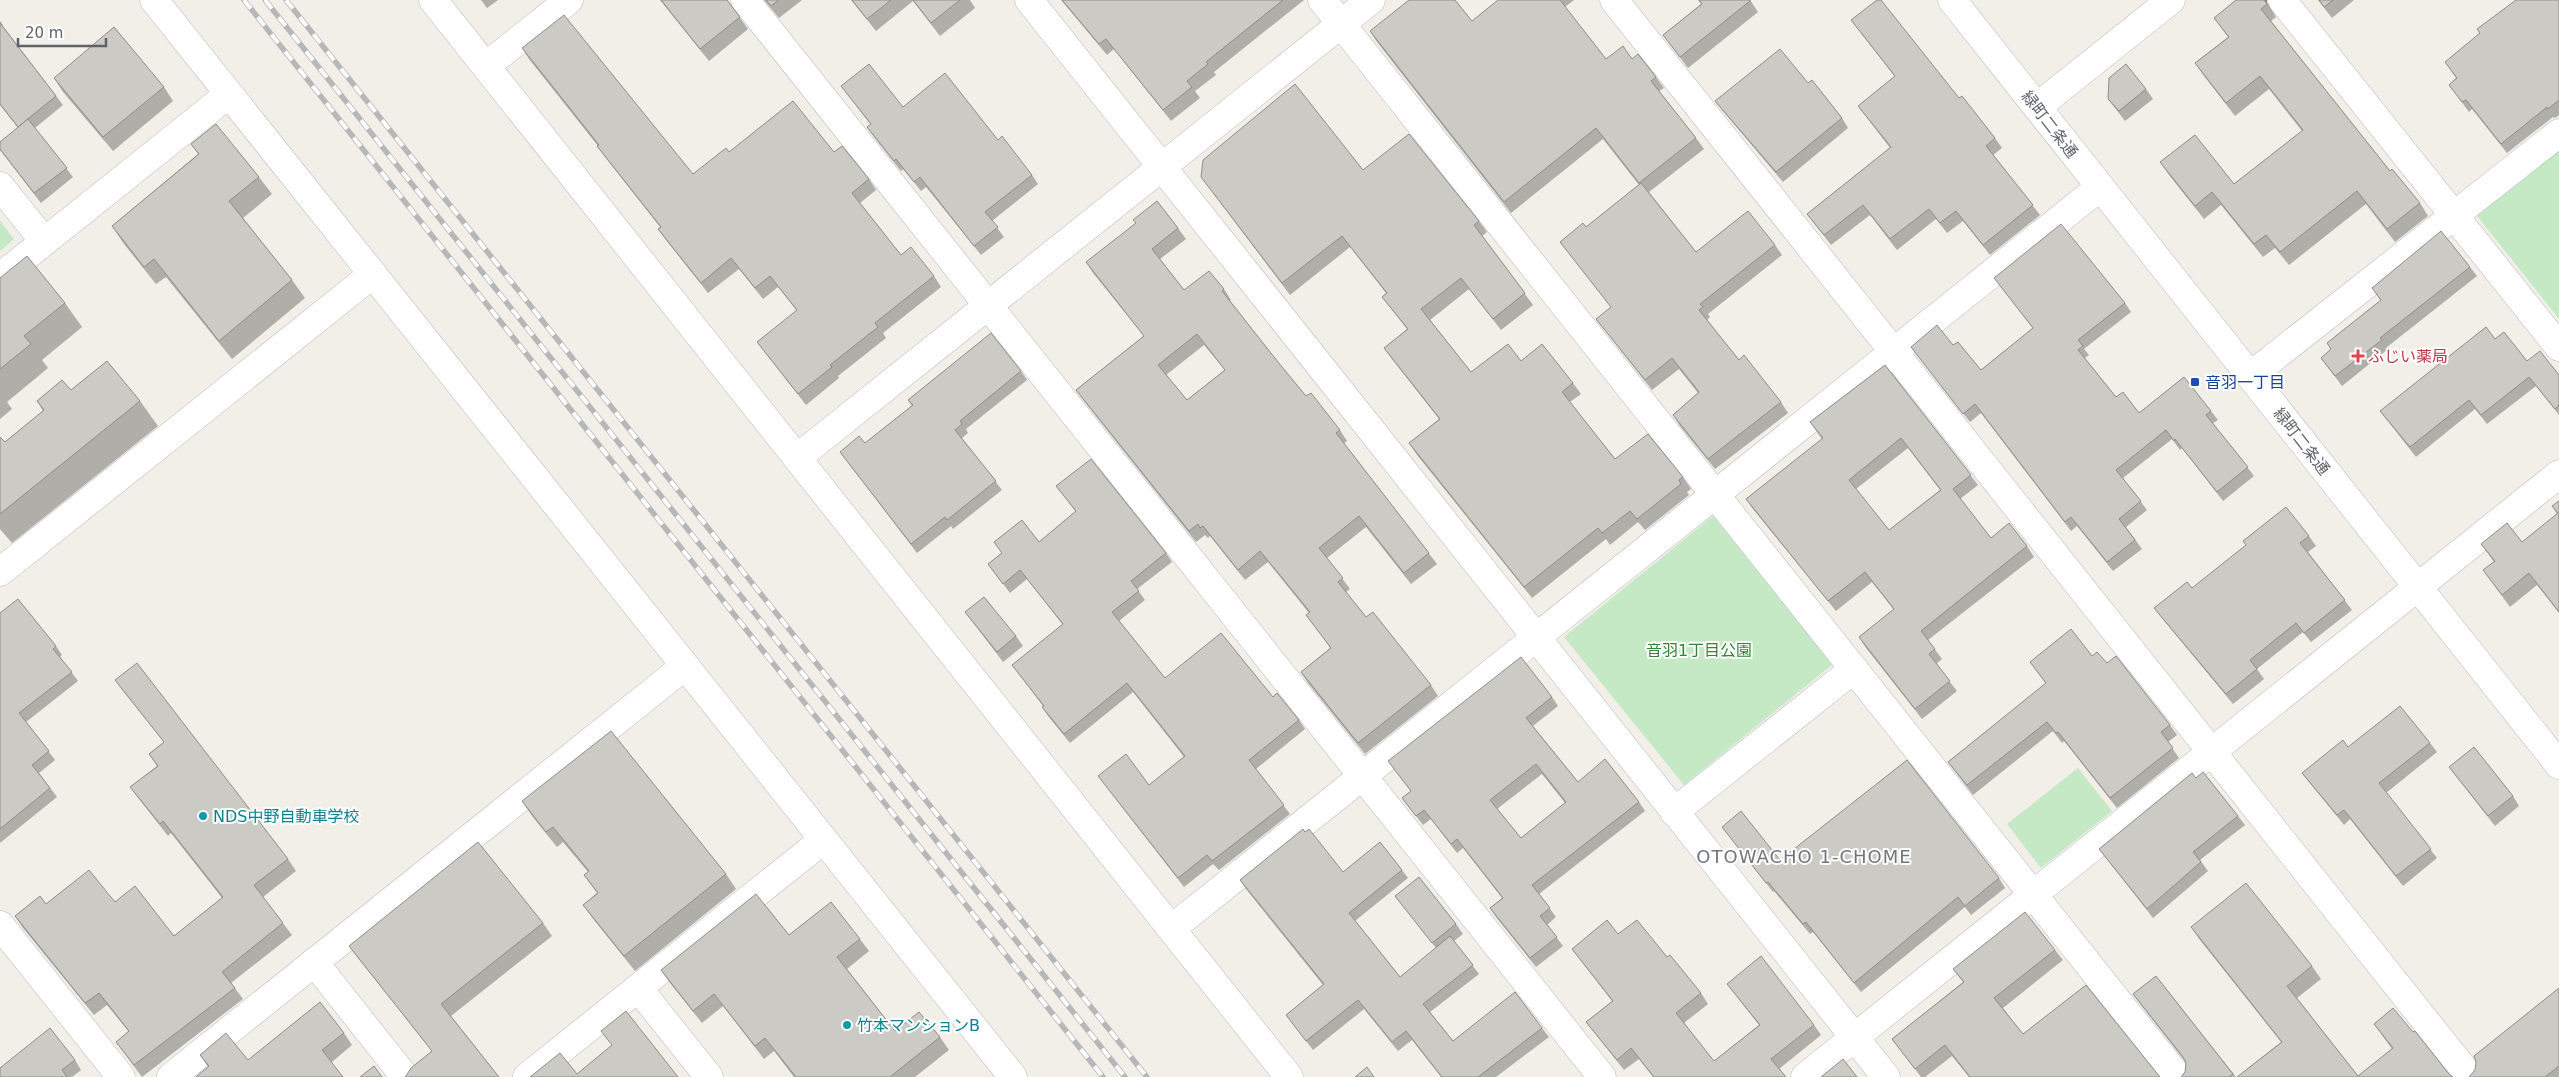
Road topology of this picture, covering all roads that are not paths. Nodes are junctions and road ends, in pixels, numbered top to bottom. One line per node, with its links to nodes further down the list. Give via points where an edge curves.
1 (154, 0): 14 (street)
2 (433, 0): 13 (street)
3 (569, 0): 13 (street)
4 (746, 0): 24 (street)
5 (1029, 0): 17 (street)
6 (1322, 0): 12 (street)
7 (1371, 0): 12 (street)
8 (1614, 0): 26 (street)
9 (1952, 0): 15 (street, 緑町二条通)
10 (2171, 0): 15 (street)
11 (2282, 0): 20 (street)
12 (1341, 24): 17 (street); 30 (street)
13 (486, 66): 28 (street)
14 (229, 94): 21 (street); 22 (street)
15 (2037, 107): 19 (street, 緑町二条通)
16 (2559, 133): 20 (street)
17 (1162, 167): 24 (street); 33 (street)
18 (0, 186): 21 (street)
19 (2100, 187): 26 (street); 27 (street, 緑町二条通)
20 (2454, 216): 25 (street); 27 (street)
21 (44, 241): 23 (street)
22 (372, 274): 31 (street); 34 (street)
23 (0, 277)
24 (988, 306): 28 (street); 38 (street)
25 (2559, 347)
26 (1894, 352): 30 (street); 36 (street)
27 (2250, 376): 32 (street, 緑町二条通)
28 (797, 458): 43 (street)
29 (2559, 474): 32 (street)
30 (1715, 494): 33 (street); 35 (street)
31 (1, 570)
32 (2418, 587): 36 (street); 37 (street, 緑町二条通)
33 (1536, 637): 38 (street); 39 (street)
34 (685, 666): 40 (street); 44 (street)
35 (1854, 668): 39 (street); 41 (street)
36 (2212, 752): 41 (street); 58 (street)
37 (2559, 765)
38 (1362, 776): 43 (street); 54 (street)
39 (1674, 812): 46 (street)
40 (823, 840): 45 (street); 52 (street)
41 (2033, 894): 46 (street); 57 (street)
42 (0, 926): 47 (street)
43 (1171, 929): 53 (street)
44 (314, 962): 48 (street); 49 (street)
45 (638, 988): 50 (street); 51 (street)
46 (1854, 1037): 55 (street); 56 (street)
47 (121, 1077)
48 (171, 1077)
49 (405, 1077)
50 (527, 1077)
51 (708, 1077)
52 (1012, 1077)
53 (1289, 1077)
54 (1602, 1077)
55 (1805, 1077)
56 (1886, 1077)
57 (2178, 1077)
58 (2470, 1077)

